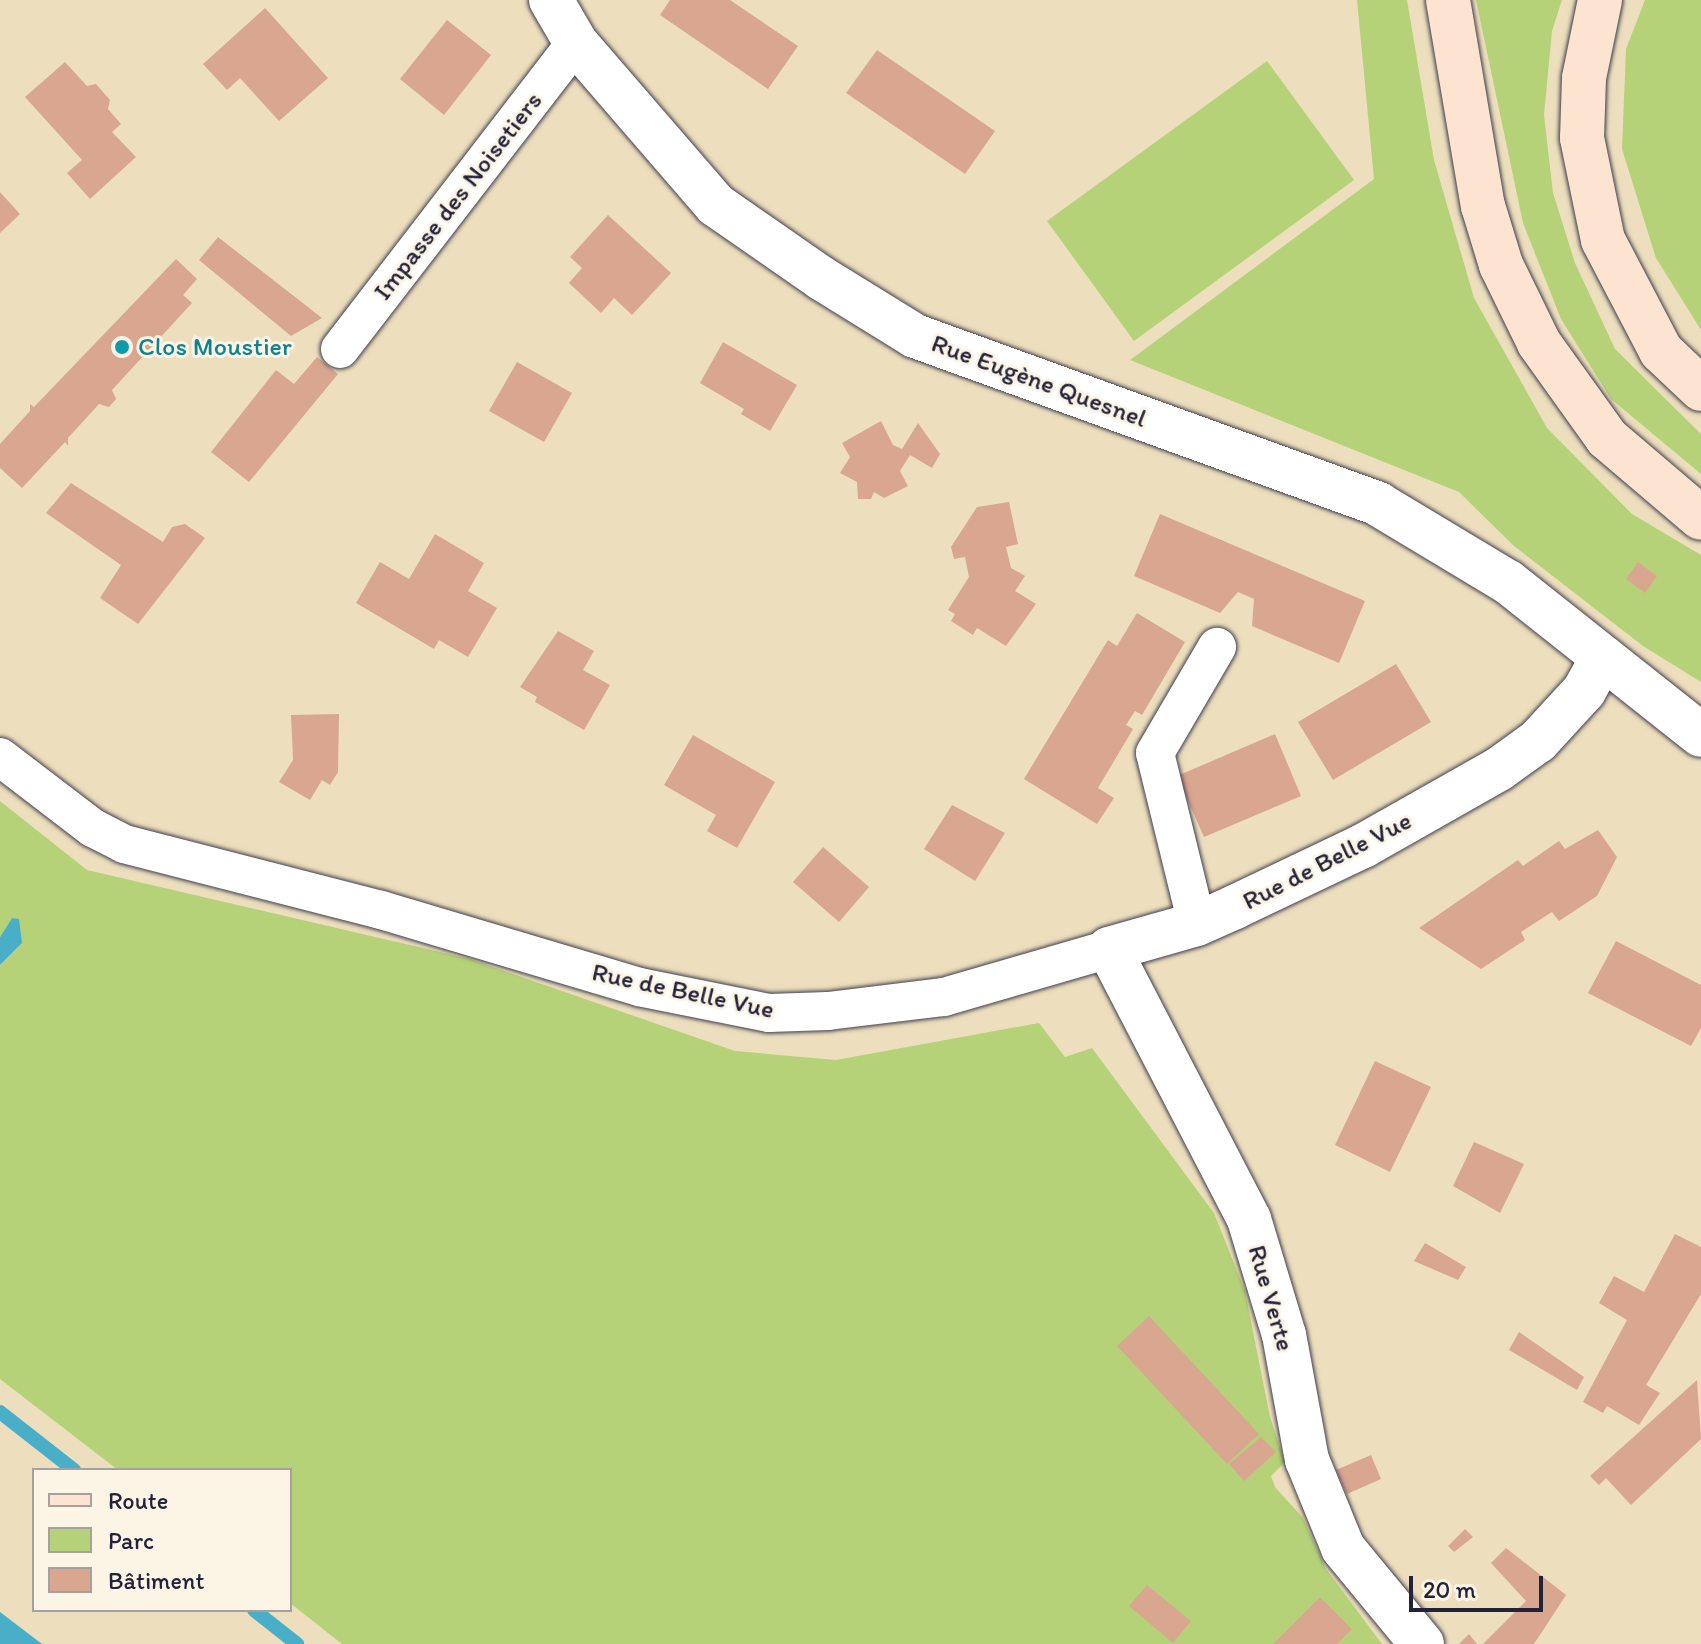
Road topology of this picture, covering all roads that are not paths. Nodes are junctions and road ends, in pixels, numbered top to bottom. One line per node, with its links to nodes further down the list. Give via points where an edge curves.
1 (551, 0): 4 (street, Rue Eugène Quesnel)
2 (1448, 0): 7 (main road, via 1483,206 1501,265 1566,387 1607,438)
3 (1600, 0): 6 (main road, via 1584,78 1582,138 1603,240 1661,351)
4 (576, 43): 5 (street, Impasse des Noisetiers); 9 (street, Rue Eugène Quesnel, via 716,205 915,336 1378,504 1508,582)
5 (340, 349)
6 (1701, 389)
7 (1701, 518)
8 (1217, 647): 12 (street, via 1155,753)
9 (1601, 660): 10 (street, Rue Eugène Quesnel); 12 (street, Rue de Belle Vue, via 1584,691 1538,741 1499,769 1363,846)
10 (1701, 735)
11 (0, 757): 13 (street, Rue de Belle Vue, via 93,828 146,851 381,910 639,987 769,1013 944,997)
12 (1197, 924): 13 (street, Rue de Belle Vue)
13 (1109, 949): 14 (street, Rue Verte, via 1249,1219 1284,1335 1307,1460 1343,1548)
14 (1422, 1644)

